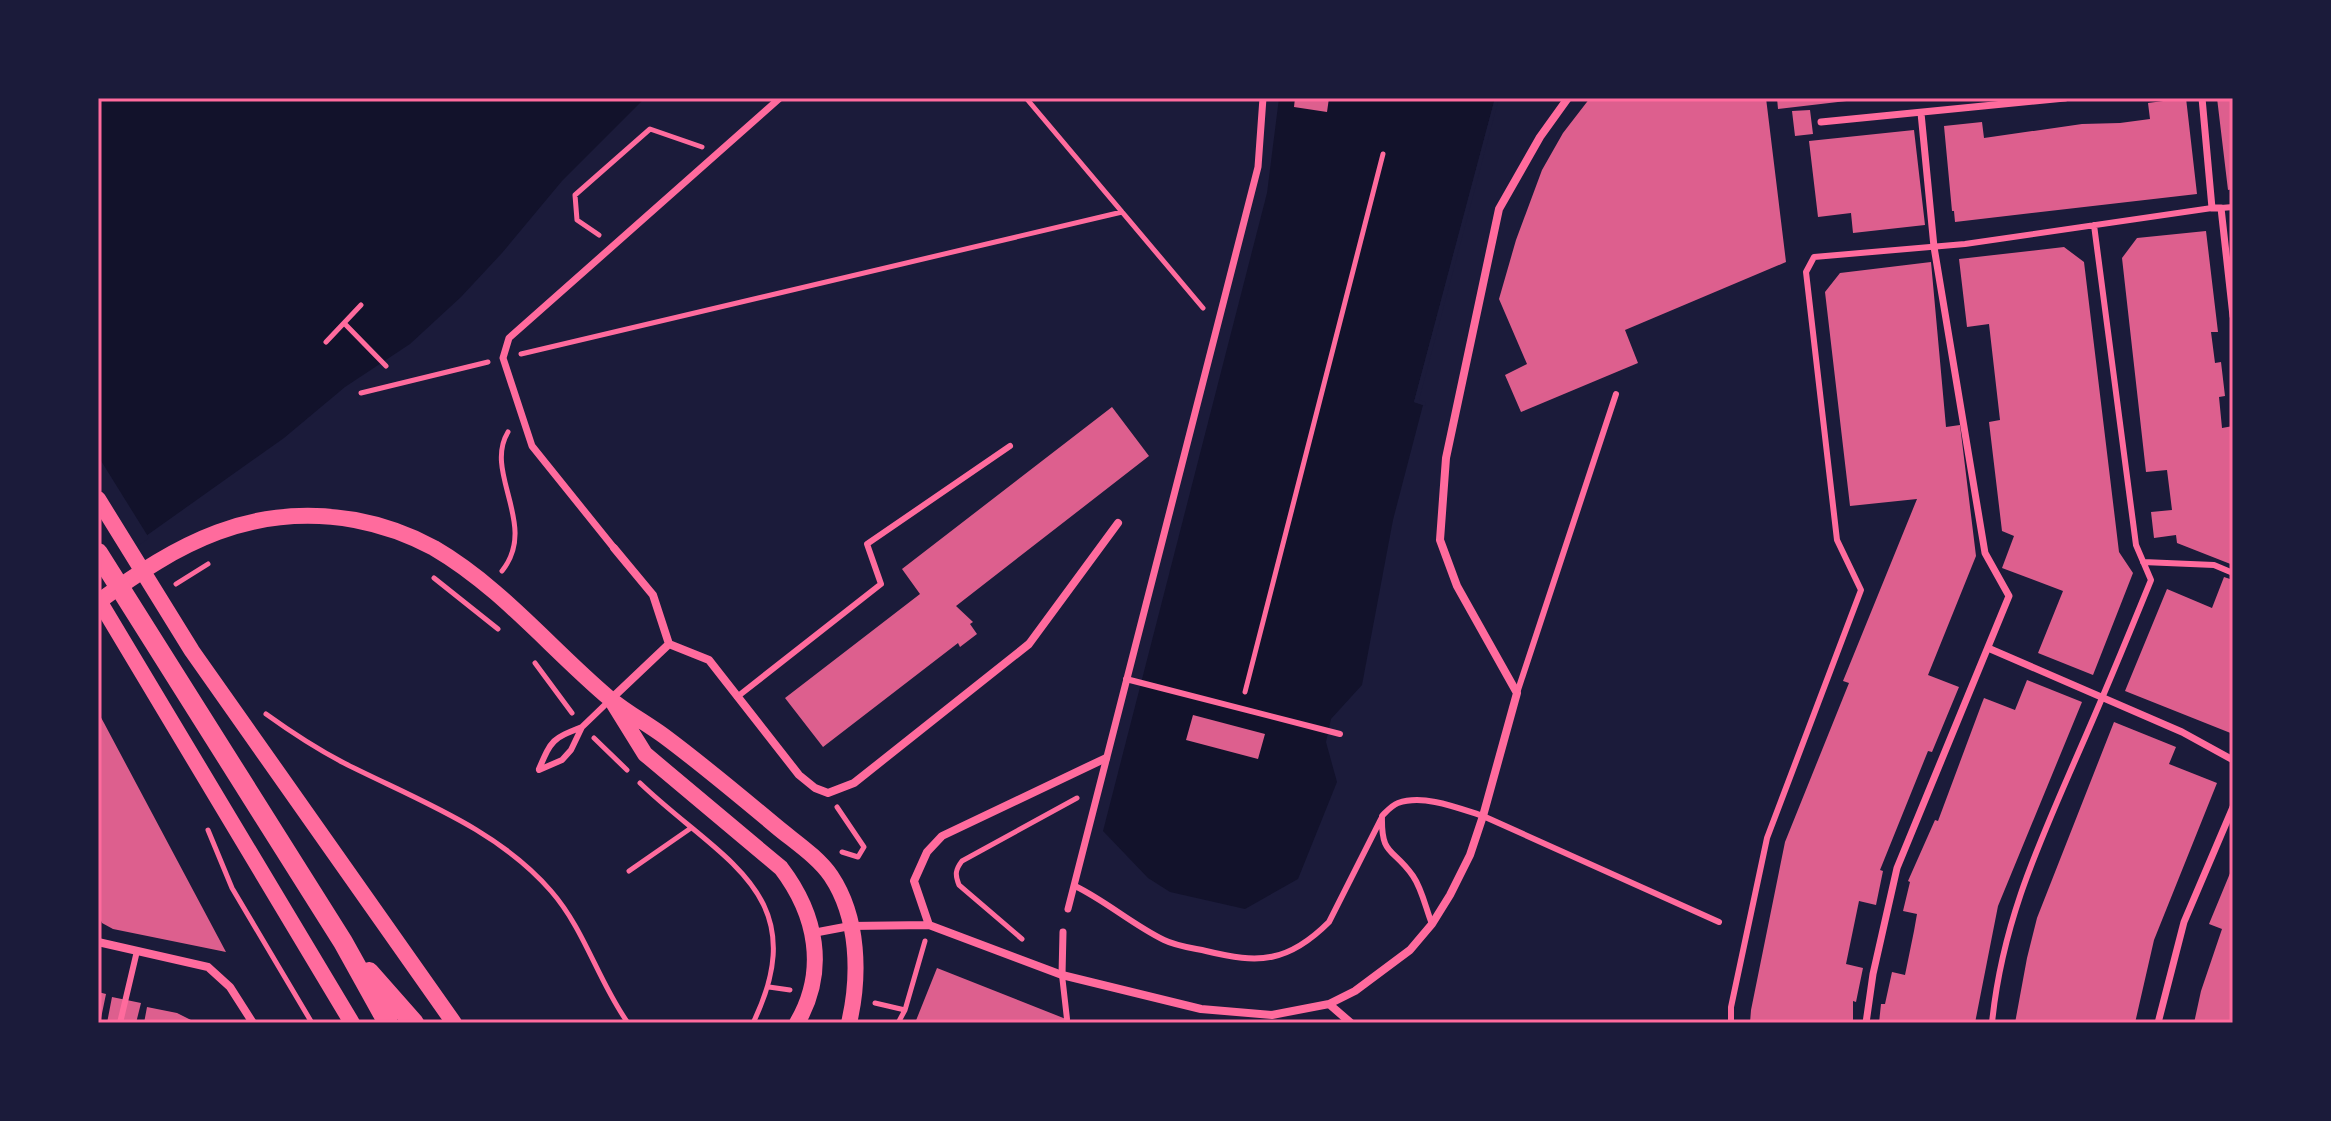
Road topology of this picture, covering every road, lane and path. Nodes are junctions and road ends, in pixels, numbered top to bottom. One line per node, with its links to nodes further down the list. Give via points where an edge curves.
1 (780, 98): 9 (street)
2 (1026, 98): 13 (path)
3 (1263, 98): 20 (street, via 1258,167)
4 (1568, 98): 44 (street, via 1499,209 1446,458 1440,540 1457,586)
5 (2065, 98): 7 (street)
6 (2202, 98): 12 (street)
7 (1921, 113): 8 (street); 16 (street)
8 (1821, 122)
9 (718, 152): 15 (street); 15 (path, via 650,129 585,186 575,195 577,220)
10 (1383, 154): 49 (path)
11 (2233, 207): 12 (lane)
12 (2217, 208): 14 (lane); 18 (street)
13 (1122, 212): 20 (path); 22 (path)
14 (2094, 225): 16 (lane); 33 (lane, via 2136,545)
15 (613, 245): 22 (street, via 509,338)
16 (1934, 247): 41 (street, via 1985,553 2009,596); 93 (lane, via 1814,257 1806,272 1837,540 1861,590 1767,838)
17 (361, 305): 19 (path)
18 (2233, 316)
19 (344, 323): 21 (path); 23 (path)
20 (1217, 324): 43 (street)
21 (326, 342)
22 (503, 358): 24 (path); 26 (street)
23 (386, 366)
24 (361, 393)
25 (1616, 394): 44 (lane)
26 (521, 411): 30 (street, via 532,446); 37 (path, via 501,444 516,538 508,563)
27 (1010, 446): 45 (lane, via 867,544 881,584)
28 (98, 499): 85 (main road, via 192,651)
29 (1118, 523): 55 (street, via 1029,644 854,783)
30 (614, 548): 40 (street, via 653,595)
31 (98, 553): 72 (main road)
32 (212, 562): 36 (path)
33 (2143, 562): 34 (lane, via 2214,565); 46 (lane, via 2151,580)
34 (2233, 573)
35 (432, 576): 39 (path)
36 (175, 585)
37 (488, 587): 38 (main road, via 433,547 398,532 355,520 290,516 246,521 214,532 180,547); 47 (main road)
38 (98, 600): 82 (main road)
39 (502, 632)
40 (669, 644): 45 (street, via 709,660); 47 (street)
41 (1988, 648): 46 (street); 94 (street, via 1897,868)
42 (526, 651): 50 (path)
43 (1126, 679): 49 (lane); 52 (street)
44 (1517, 693): 58 (street)
45 (737, 697): 55 (street, via 799,775)
46 (2102, 698): 53 (street); 95 (lane, via 2014,909)
47 (611, 699): 50 (lane); 61 (main road); 70 (main road, via 645,754 781,868 807,908)
48 (254, 703): 86 (path, via 300,739 496,842 533,873 576,926)
49 (1241, 709): 51 (lane)
50 (582, 727): 50 (lane, via 556,738 539,770 562,760); 59 (path)
51 (1340, 734)
52 (1106, 758): 54 (street); 67 (street, via 942,836 927,852 914,881)
53 (2233, 760)
54 (1100, 785): 63 (street); 73 (path, via 956,868 959,885)
55 (828, 793): 61 (path, via 864,847 858,857 833,848)
56 (2233, 807): 96 (street, via 2184,922)
57 (1382, 816): 58 (lane, via 1396,804 1415,801); 63 (lane, via 1329,922 1291,951 1266,959 1241,960 1165,941); 66 (lane, via 1382,840 1414,878)
58 (1483, 816): 65 (lane); 66 (street, via 1470,855)
59 (691, 828): 62 (path); 87 (path, via 744,873 770,920 774,947 769,987)
60 (217, 853): 81 (path, via 239,901)
61 (818, 861): 68 (main road, via 839,891)
62 (629, 871)
63 (1075, 886): 64 (street)
64 (1068, 909)
65 (1719, 922)
66 (1432, 924): 76 (street, via 1387,970)
67 (929, 925): 68 (street); 75 (street); 90 (path)
68 (850, 926): 70 (street); 89 (main road, via 855,973)
69 (1063, 932): 75 (street)
70 (813, 933): 88 (main road, via 810,993)
71 (98, 942): 74 (street)
72 (343, 942): 83 (main road); 84 (main road)
73 (1030, 947)
74 (137, 951): 79 (lane); 80 (street, via 208,967 230,987)
75 (1062, 975): 77 (street, via 1201,1009); 78 (lane)
76 (1329, 1004): 77 (street, via 1272,1015); 92 (street)
77 (1249, 1013): 91 (street)
78 (1067, 1019)
79 (120, 1023)
80 (253, 1023)
81 (312, 1023)
82 (352, 1023)
83 (388, 1023)
84 (414, 1023)
85 (454, 1023)
86 (628, 1023)
87 (753, 1023)
88 (797, 1023)
89 (849, 1023)
90 (898, 1023)
91 (1245, 1023)
92 (1351, 1023)
93 (1731, 1023)
94 (1866, 1023)
95 (1992, 1023)
96 (2158, 1023)

